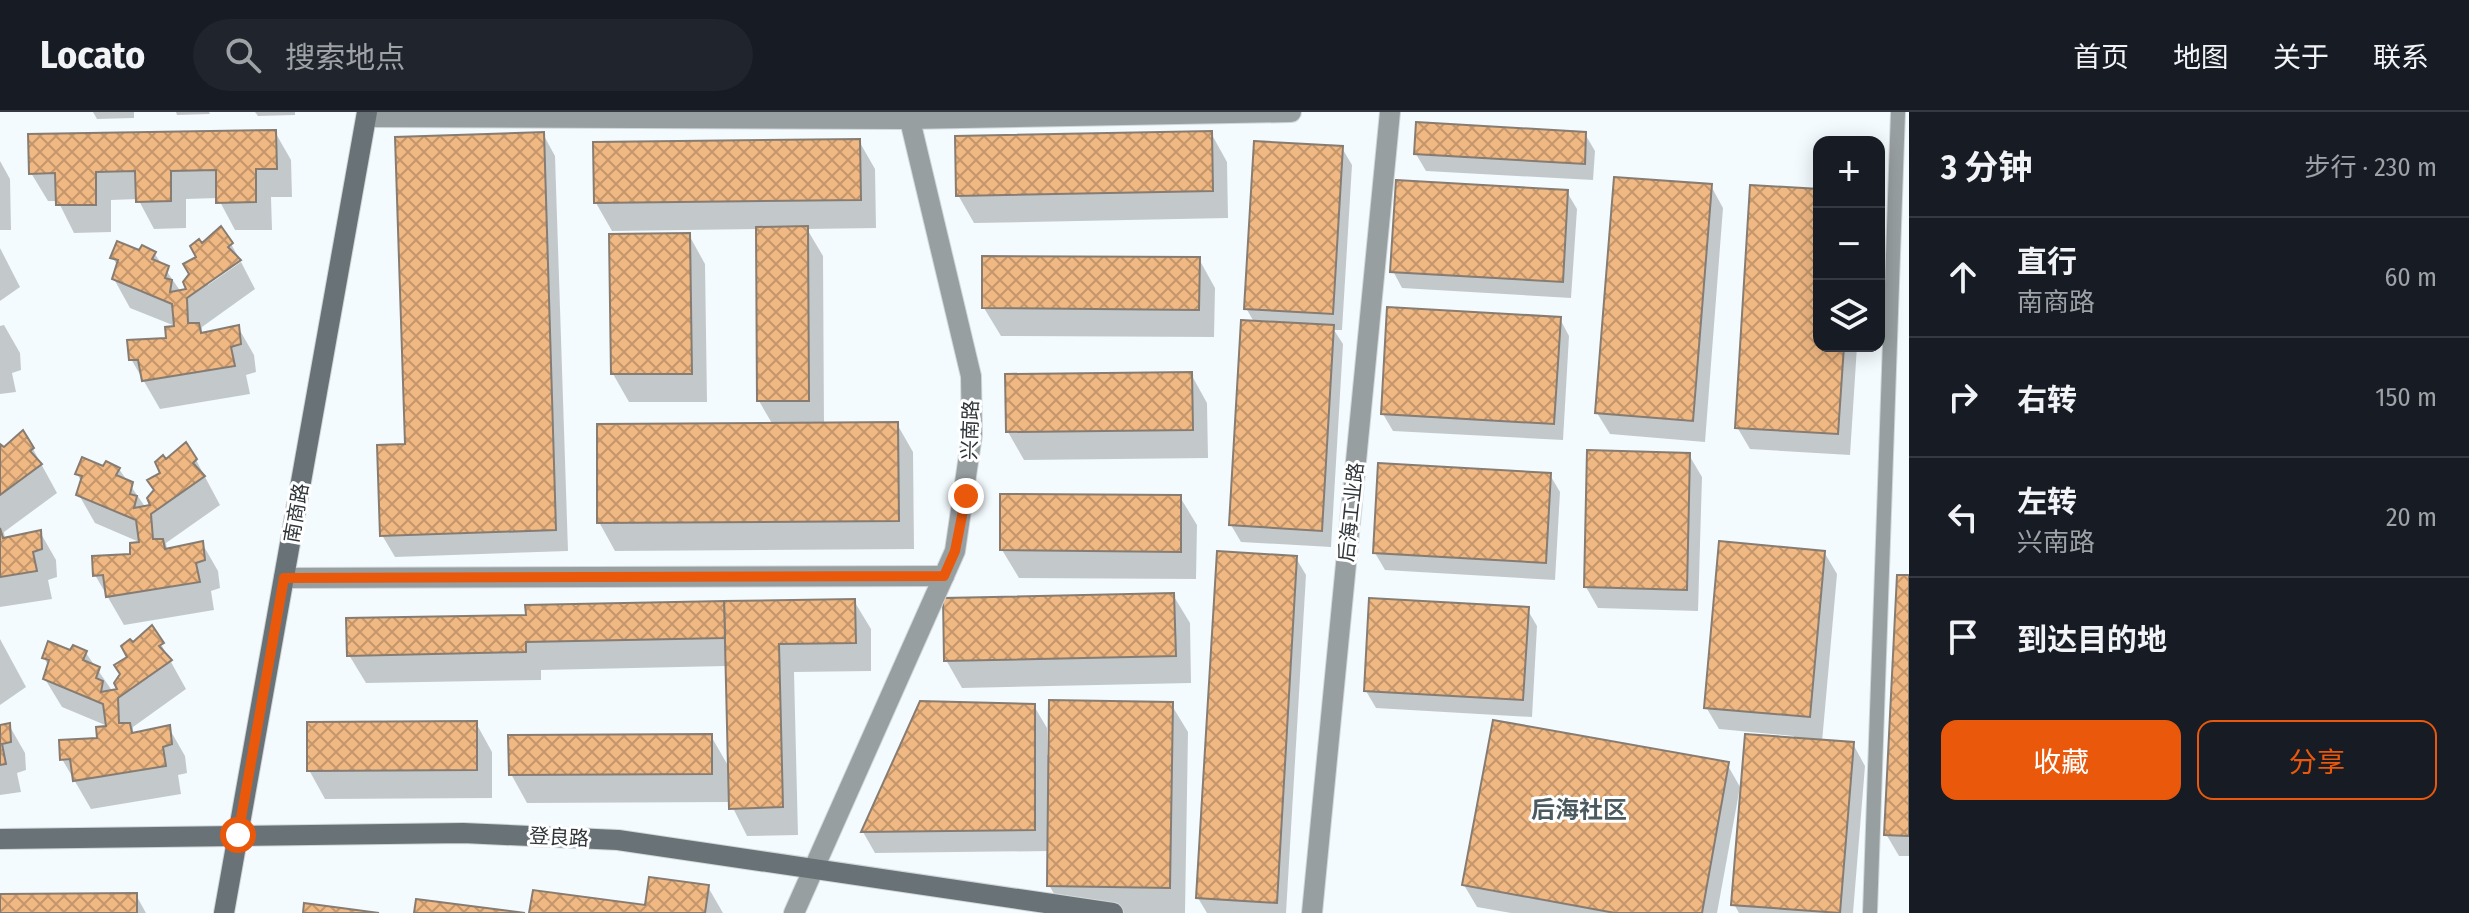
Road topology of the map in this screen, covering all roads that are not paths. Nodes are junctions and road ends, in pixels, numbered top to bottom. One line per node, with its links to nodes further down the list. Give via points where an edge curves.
1 (1291, 112): 5 (street)
2 (1390, 112): 14 (street, 后海工业路)
3 (1898, 112): 15 (lane)
4 (367, 115): 5 (street); 7 (street, 南商路)
5 (908, 115): 6 (street, 兴南路, via 971,376 966,496)
6 (944, 576): 7 (street); 10 (street, 兴南路)
7 (284, 578): 8 (street, 南商路)
8 (238, 835): 9 (street, 登良路); 10 (street, 登良路, via 463,833 618,840); 11 (street, 南商路)
9 (0, 839)
10 (815, 867): 12 (street, 兴南路); 13 (street, 登良路)
11 (224, 913)
12 (794, 913)
13 (1113, 913)
14 (1312, 913)
15 (1870, 913)

